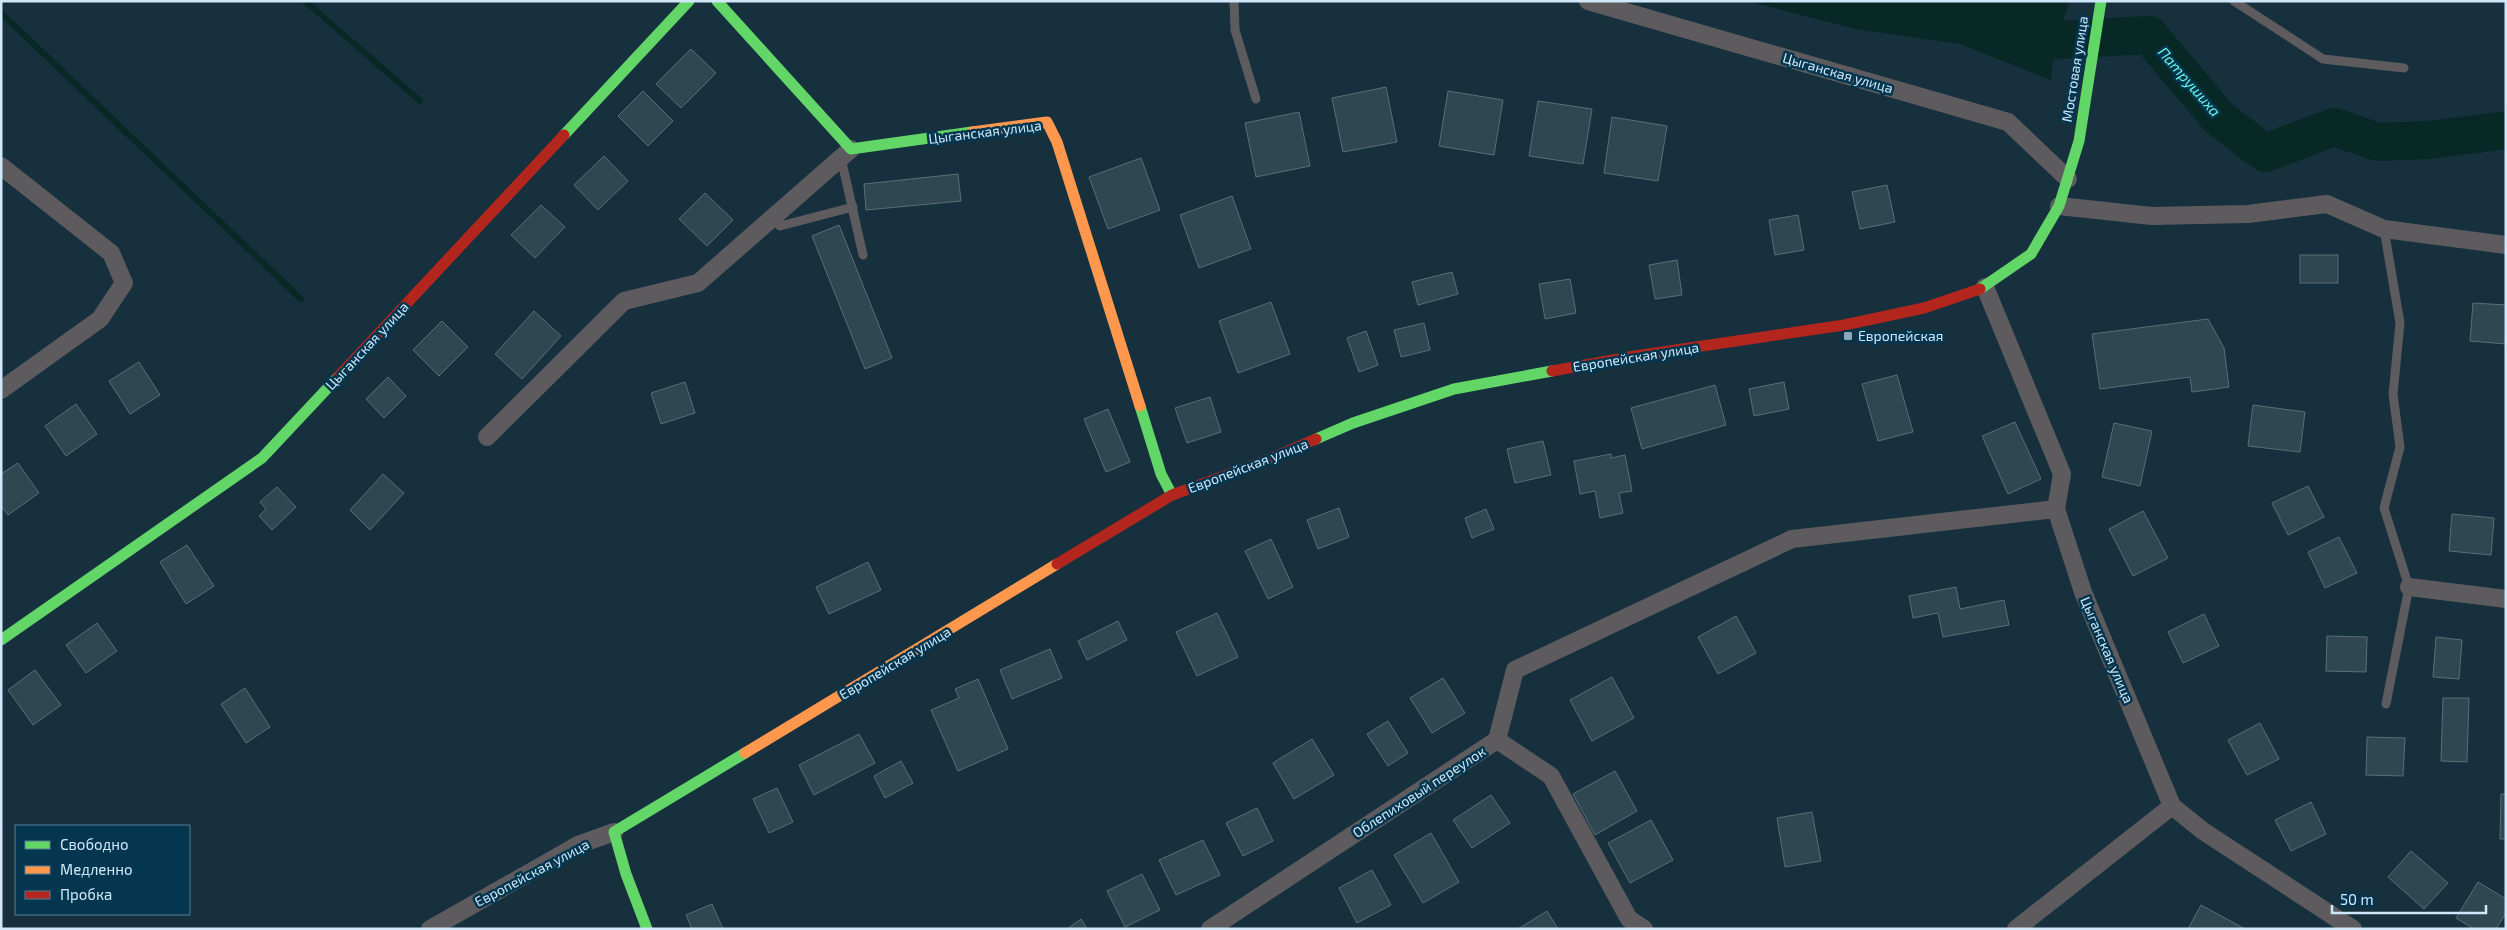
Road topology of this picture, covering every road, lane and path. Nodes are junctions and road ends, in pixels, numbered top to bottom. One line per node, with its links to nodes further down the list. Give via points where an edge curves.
1 (689, 1): 26 (street, Цыганская улица, via 262,458)
2 (717, 1): 10 (street)
3 (1234, 1): 8 (lane, via 1235,30)
4 (1588, 1): 12 (street, Цыганская улица, via 2008,122)
5 (2101, 1): 9 (street, Мостовая улица)
6 (2234, 1): 7 (lane, via 2323,59)
7 (2404, 68)
8 (1256, 99)
9 (2079, 141): 12 (street, Европейская улица)
10 (846, 153): 14 (lane); 15 (street); 22 (street, Цыганская улица, via 1047,122 1057,142 1161,474)
11 (1, 166): 20 (street, via 111,253 124,283 100,319)
12 (2068, 179): 13 (street, Европейская улица)
13 (2060, 206): 16 (street, via 2152,216 2248,214 2327,204); 19 (street, Европейская улица, via 2031,254)
14 (853, 207): 15 (lane, via 780,226); 18 (lane)
15 (773, 218): 21 (street, via 698,283 624,301)
16 (2384, 229): 17 (street); 24 (lane, via 2400,323 2393,394 2400,447 2384,508)
17 (2506, 245)
18 (863, 254)
19 (1985, 287): 22 (street, Европейская улица, via 1924,308 1844,324 1635,356 1454,389 1353,423 1268,460); 23 (street, Цыганская улица, via 2062,474)
20 (1, 390)
21 (487, 437)
22 (1172, 495): 30 (street, Европейская улица)
23 (2056, 509): 28 (street, via 1792,539 1515,670); 29 (street, Цыганская улица, via 2083,592)
24 (2409, 587): 25 (street); 27 (lane)
25 (2506, 599)
26 (1, 640)
27 (2386, 704)
28 (1497, 740): 31 (street, Облепиховый переулок); 34 (street, Облепиховый переулок, via 1551,776 1629,919)
29 (2172, 806): 35 (street); 36 (street, Цыганская улица, via 2203,831)
30 (614, 832): 32 (street, Европейская улица, via 578,845); 33 (street)
31 (1213, 928)
32 (430, 929)
33 (647, 929)
34 (1644, 929)
35 (2016, 929)
36 (2353, 929)

